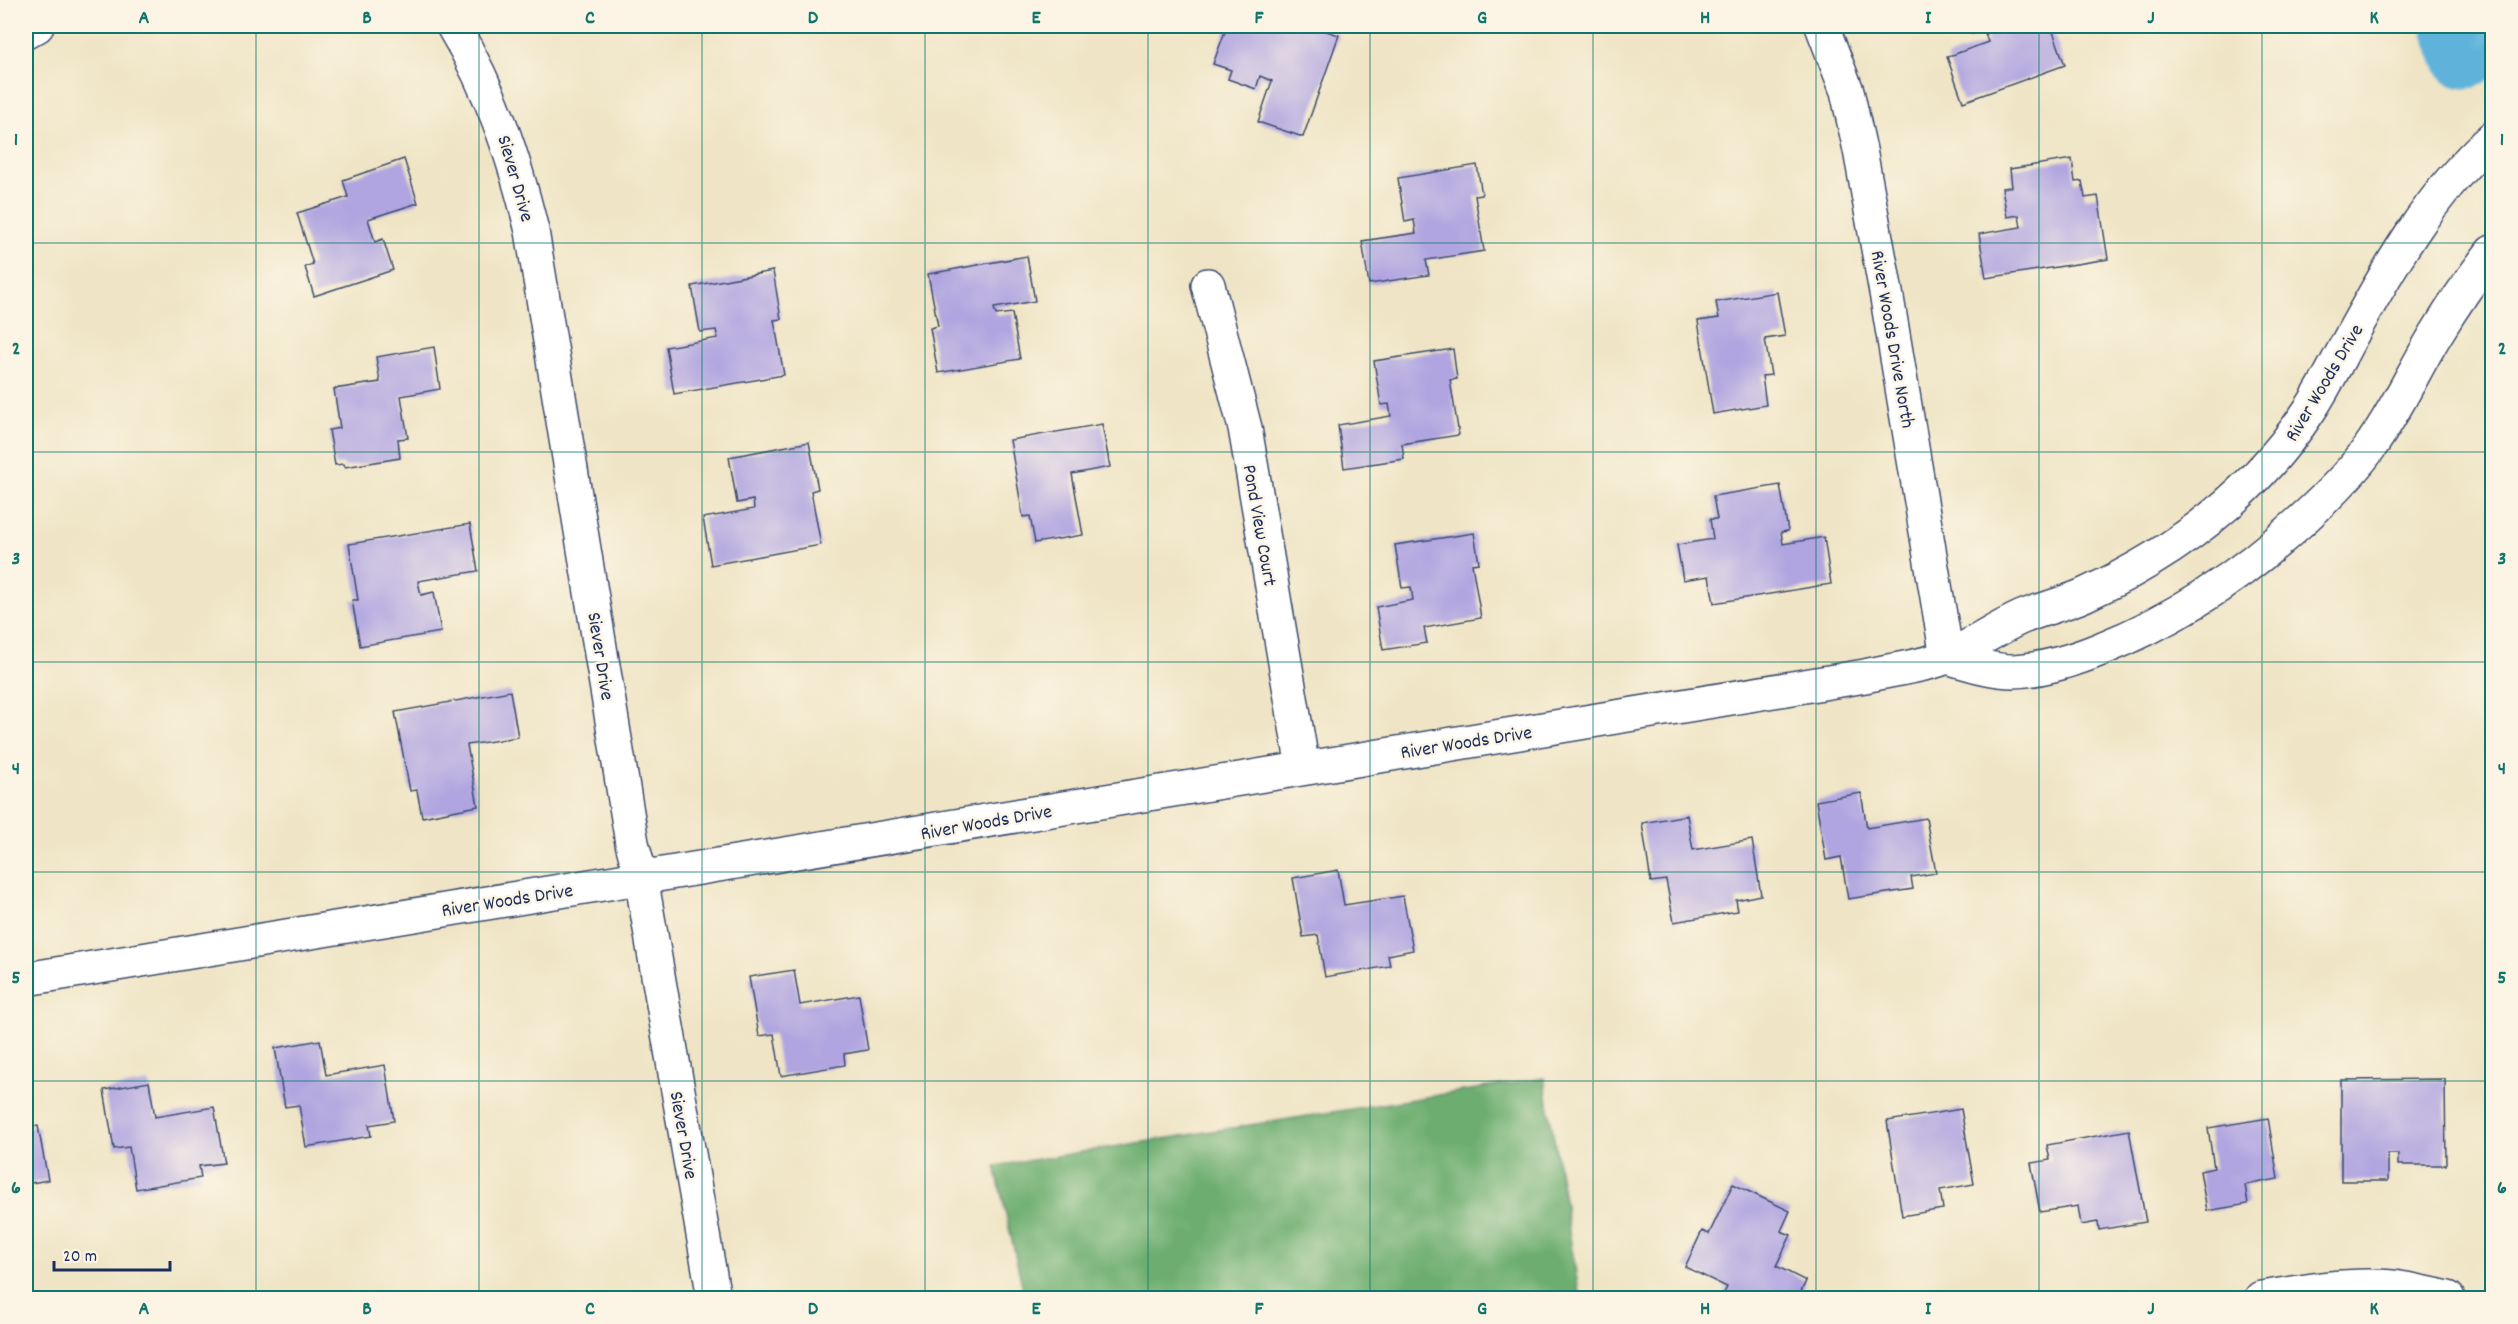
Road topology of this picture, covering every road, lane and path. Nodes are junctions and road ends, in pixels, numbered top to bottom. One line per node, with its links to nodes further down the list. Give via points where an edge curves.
1 (37, 26): 4 (street)
2 (453, 26): 10 (street, Siever Drive, via 499,116 517,167 532,231)
3 (1822, 26): 8 (street, River Woods Drive North, via 1847,91 1860,150)
4 (26, 32)
5 (2493, 138): 8 (street, River Woods Drive, via 2470,158 2423,216 2386,273 2310,410 2245,489 2200,528 2138,569 2082,596 2020,618)
6 (2493, 252): 8 (street, River Woods Drive, via 2435,336 2369,449 2323,501 2256,561 2180,612 2135,636 2082,656 2013,671)
7 (1208, 285): 9 (street, Pond View Court, via 1245,428)
8 (1947, 657): 9 (street, River Woods Drive, via 1865,676)
9 (1303, 768): 10 (street, River Woods Drive)
10 (641, 877): 11 (street, River Woods Drive); 12 (street, Siever Drive)
11 (26, 979)
12 (714, 1299)
13 (2261, 1299): 14 (street, via 2326,1288 2377,1286)
14 (2448, 1299)

